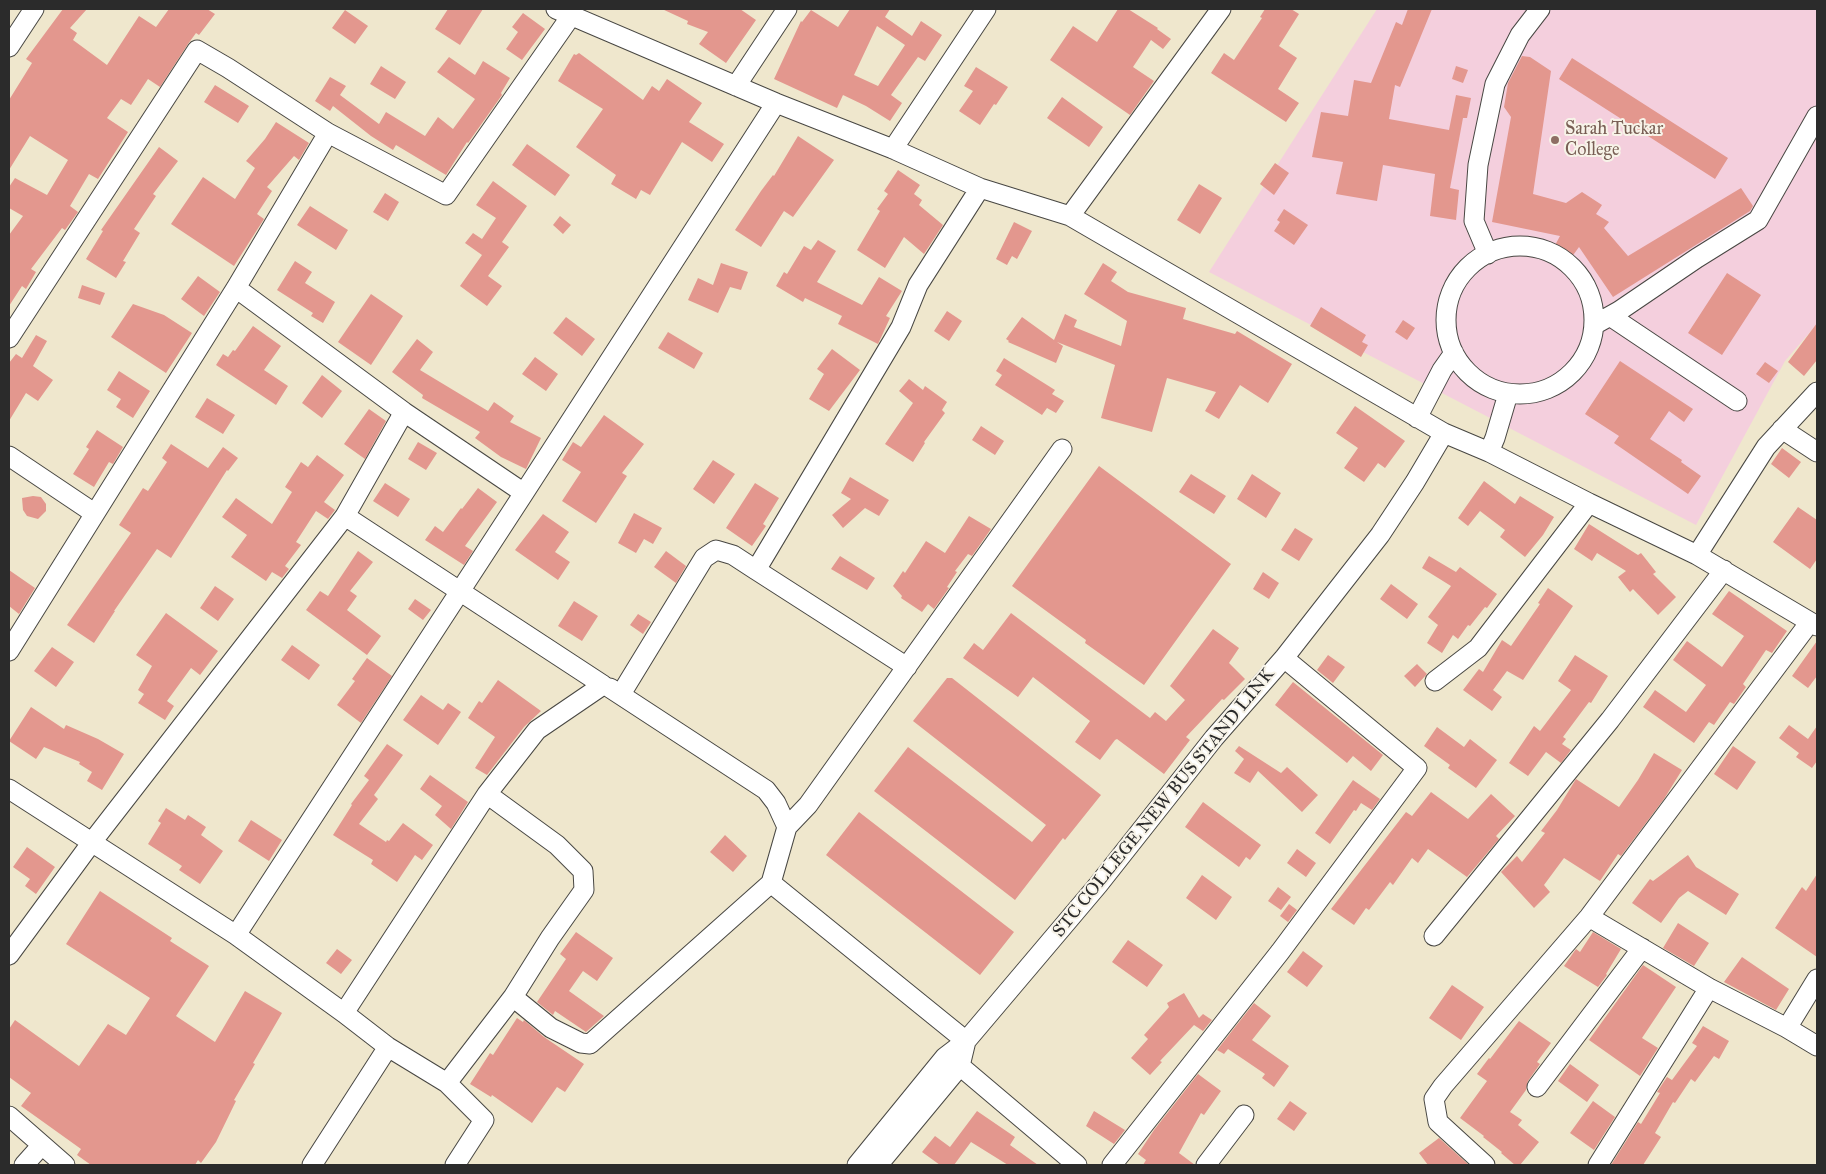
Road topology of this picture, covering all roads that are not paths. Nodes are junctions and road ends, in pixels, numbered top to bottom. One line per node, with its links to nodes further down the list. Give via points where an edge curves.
1 (19, 9): 8 (street)
2 (34, 9): 9 (street)
3 (787, 9): 10 (street)
4 (986, 9): 14 (street)
5 (1221, 9): 16 (street)
6 (1540, 9): 17 (street, via 1520,35 1495,84 1478,165 1474,221)
7 (563, 12): 10 (street); 13 (street, via 446,195)
8 (9, 25)
9 (9, 47)
10 (736, 86): 11 (street)
11 (776, 103): 14 (street); 33 (street)
12 (1817, 116): 19 (street, via 1758,220)
13 (328, 133): 18 (street); 20 (street, via 197,50)
14 (894, 149): 15 (street)
15 (980, 188): 16 (street); 38 (street, via 918,285 901,327)
16 (1070, 216): 26 (street)
17 (1488, 254): 19 (street, via 1512,246 1525,246 1561,258 1576,271); 21 (street, via 1467,269 1448,303 1447,328)
18 (236, 288): 25 (street); 35 (street)
19 (1602, 321): 23 (street, via 1582,361 1564,380 1541,391); 24 (street)
20 (9, 338)
21 (1454, 353): 23 (street, via 1479,382); 26 (street)
22 (1817, 392): 27 (street)
23 (1508, 394): 30 (street)
24 (1737, 401)
25 (404, 412): 33 (street); 36 (street)
26 (1417, 418): 28 (street)
27 (1782, 429): 31 (street); 37 (street, via 1766,447)
28 (1444, 433): 30 (street); 43 (street, STC COLLEGE NEW BUS STAND LINK, via 1380,535)
29 (1062, 450): 44 (street)
30 (1489, 452): 34 (street)
31 (1817, 452)
32 (9, 456): 35 (street)
33 (524, 493): 40 (street)
34 (1589, 504): 37 (street); 45 (street, via 1478,648)
35 (94, 513): 42 (street)
36 (345, 516): 40 (street); 51 (street)
37 (1697, 555): 39 (street)
38 (756, 570): 44 (street); 47 (street, via 716,550 704,558)
39 (1724, 570): 41 (street); 55 (street, via 1610,720)
40 (460, 592): 46 (street); 54 (street)
41 (1814, 624): 53 (street)
42 (9, 651)
43 (1284, 658): 63 (street, STC COLLEGE NEW BUS STAND LINK, via 1214,738 1098,885); 79 (street, via 1417,768 1280,952)
44 (907, 667): 50 (street, via 808,805)
45 (1435, 681)
46 (603, 685): 47 (street); 49 (street, via 537,730)
47 (621, 694): 50 (street, via 766,790)
48 (9, 789): 51 (street)
49 (487, 794): 60 (street, via 557,845 583,871 584,890); 61 (street)
50 (787, 827): 52 (street)
51 (92, 842): 54 (street); 57 (street)
52 (771, 883): 60 (street, via 590,1044 551,1028); 63 (street)
53 (1589, 917): 56 (street); 81 (street, via 1434,1099 1438,1122)
54 (236, 935): 61 (street)
55 (1434, 936)
56 (1642, 948): 59 (street); 68 (street)
57 (9, 955)
58 (1817, 979): 62 (street)
59 (1709, 988): 62 (street); 82 (street)
60 (513, 997): 67 (street)
61 (344, 1013): 65 (street)
62 (1787, 1028): 64 (street)
63 (966, 1041): 66 (street, STC COLLEGE NEW BUS STAND LINK); 76 (street, via 945,1057)
64 (1817, 1046)
65 (388, 1047): 67 (street); 75 (street)
66 (960, 1066): 77 (street, STC COLLEGE NEW BUS STAND LINK); 78 (street)
67 (447, 1083): 72 (street, via 484,1120)
68 (1537, 1087)
69 (1244, 1115): 80 (street)
70 (9, 1116): 71 (street)
71 (42, 1146): 73 (street); 74 (street)
72 (457, 1164)
73 (24, 1165)
74 (65, 1165)
75 (312, 1165)
76 (856, 1165)
77 (878, 1165)
78 (1077, 1165)
79 (1112, 1165)
80 (1206, 1165)
81 (1485, 1165)
82 (1598, 1165)

